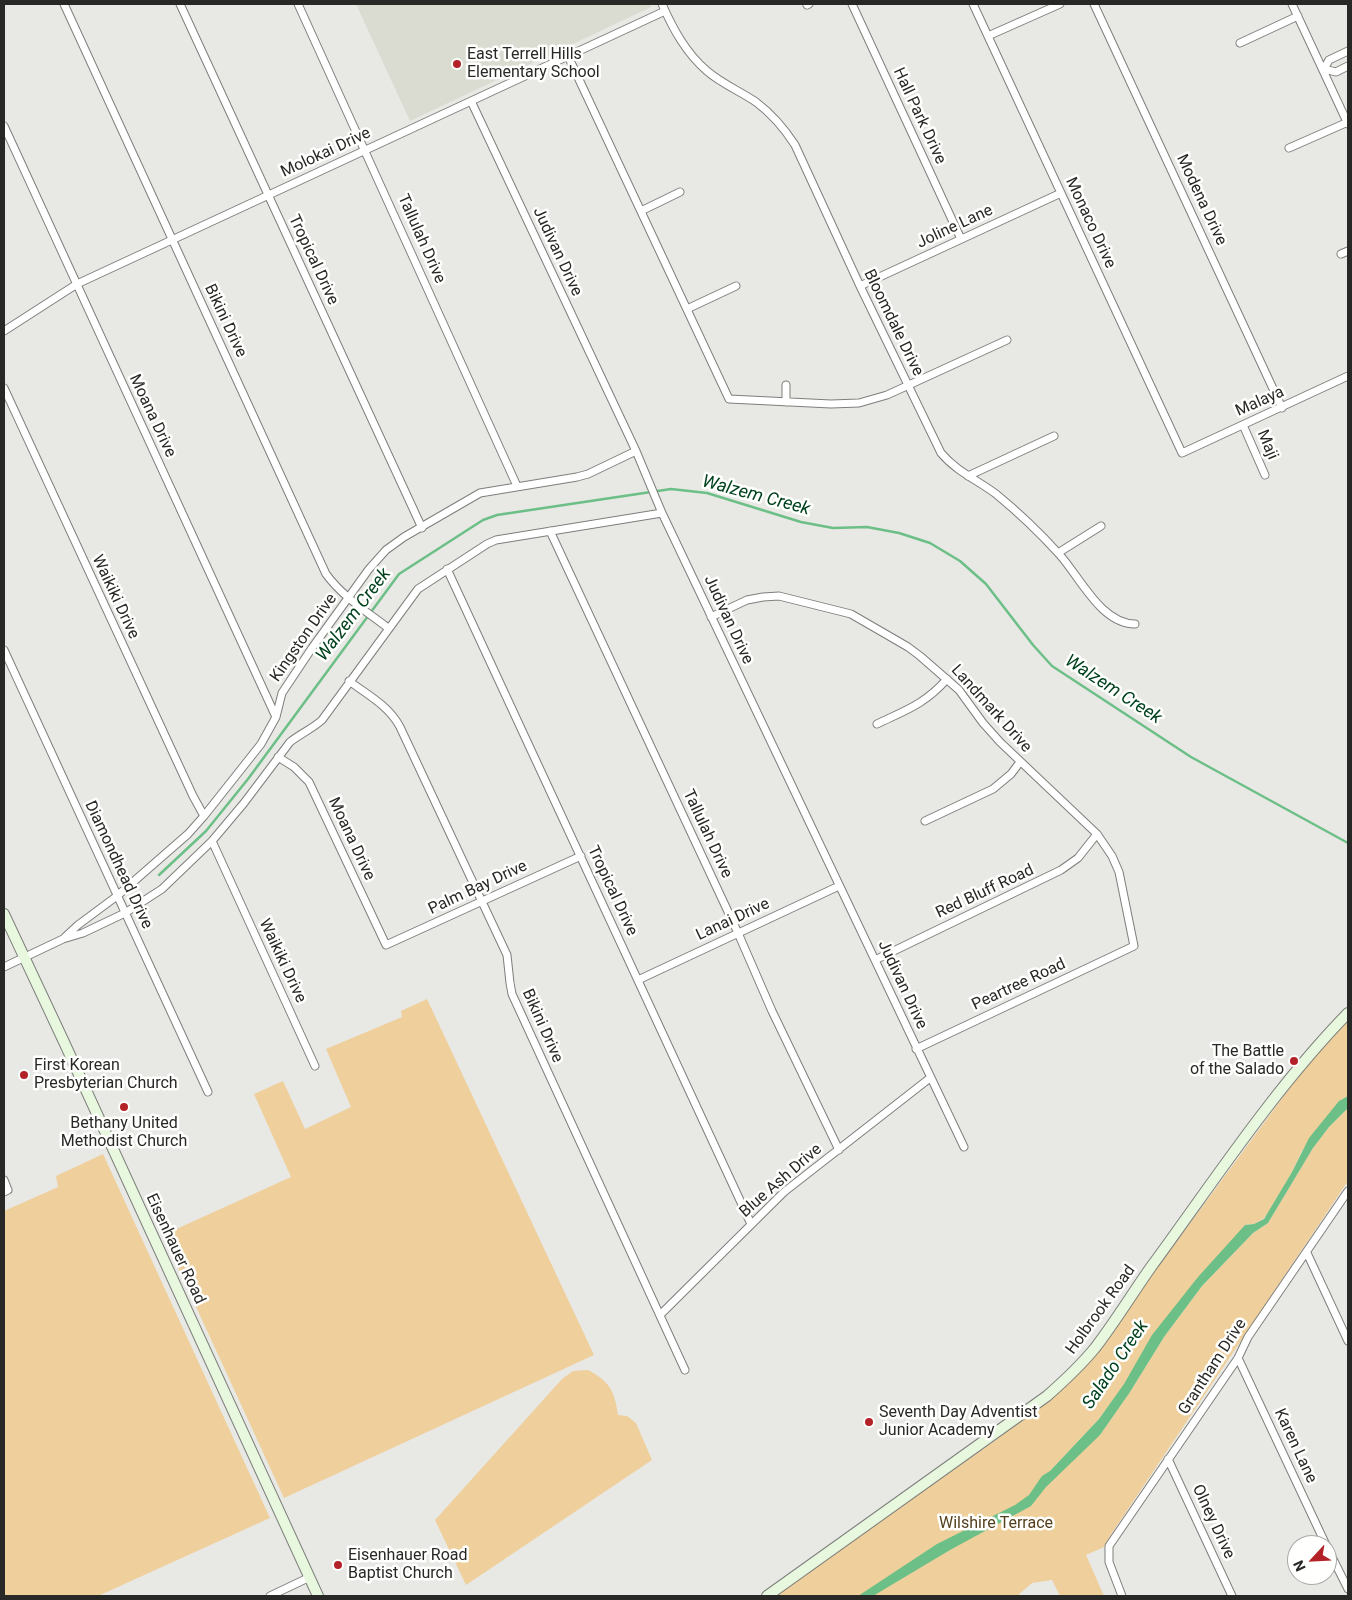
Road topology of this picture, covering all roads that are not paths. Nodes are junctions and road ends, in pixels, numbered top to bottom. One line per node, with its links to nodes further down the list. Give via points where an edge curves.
1 (64, 4): 27 (street, Bikini Drive)
2 (180, 4): 25 (street, Tropical Drive)
3 (298, 4): 22 (street, Tallulah Drive)
4 (662, 4): 10 (street, Bloomdale Drive)
5 (852, 4): 28 (street, Hall Park Drive)
6 (973, 4): 12 (street, Monaco Drive)
7 (1060, 4): 12 (street)
8 (1094, 4): 42 (street, Modena Drive)
9 (1292, 4): 11 (street)
10 (665, 11): 15 (street, Molokai Drive); 33 (street, Bloomdale Drive, via 686,48 701,65 718,80 762,107 787,132)
11 (1298, 16): 13 (street); 17 (street)
12 (988, 36): 24 (street, Monaco Drive)
13 (1240, 43)
14 (1348, 51): 17 (street, via 1328,60)
15 (568, 56): 18 (street, Molokai Drive); 26 (street)
16 (1348, 66): 17 (street, via 1336,72)
17 (1324, 69): 19 (street)
18 (472, 101): 22 (street, Molokai Drive); 45 (street, Judivan Drive)
19 (1348, 123): 21 (street)
20 (4, 126): 31 (street, Moana Drive)
21 (1288, 148)
22 (366, 150): 25 (street, Molokai Drive); 49 (street, Tallulah Drive)
23 (680, 192): 26 (street)
24 (1061, 193): 28 (street, Joline Lane); 46 (street, Monaco Drive)
25 (268, 195): 27 (street, Molokai Drive); 52 (street, Tropical Drive)
26 (641, 211): 34 (street)
27 (172, 239): 31 (street, Molokai Drive); 56 (street, Bikini Drive, via 326,574)
28 (961, 239): 33 (street, Joline Lane)
29 (1348, 251): 30 (street)
30 (1340, 254)
31 (77, 284): 35 (street, Molokai Drive); 63 (street, Moana Drive)
32 (736, 286): 34 (street)
33 (860, 286): 39 (street, Bloomdale Drive)
34 (687, 309): 41 (street, via 729,399)
35 (4, 331)
36 (1007, 340): 39 (street)
37 (1348, 376): 42 (street, Malaya)
38 (786, 385): 41 (street)
39 (908, 385): 41 (street, via 859,403); 48 (street, Bloomdale Drive, via 941,453)
40 (4, 388): 67 (street, Waikiki Drive)
41 (786, 402)
42 (1282, 408): 43 (street, Malaya)
43 (1243, 425): 46 (street, Malaya); 47 (street, Maji)
44 (1054, 436): 48 (street)
45 (636, 451): 49 (street, Kingston Drive, via 588,474); 50 (street, Judivan Drive)
46 (1182, 453)
47 (1265, 475)
48 (968, 476): 54 (street, Bloomdale Drive, via 996,495)
49 (517, 486): 52 (street, Kingston Drive, via 474,496)
50 (662, 513): 53 (street, Kingston Drive); 57 (street, Judivan Drive)
51 (1101, 526): 54 (street)
52 (422, 528): 56 (street, Kingston Drive, via 386,550)
53 (550, 531): 55 (street, Kingston Drive, via 496,540); 77 (street, Tallulah Drive)
54 (1058, 553): 58 (street, Bloomdale Drive, via 1106,612 1126,624)
55 (447, 569): 59 (street, Kingston Drive, via 422,585); 71 (street, Tropical Drive)
56 (348, 598): 59 (street, Bikini Drive); 63 (street, Kingston Drive, via 282,693)
57 (711, 617): 61 (street, Landmark Drive, via 747,600 771,596 843,611 908,647); 72 (street, Judivan Drive)
58 (1135, 624)
59 (388, 628): 62 (street, Kingston Drive)
60 (4, 650): 73 (street, Diamondhead Drive)
61 (947, 679): 64 (street, via 932,696); 66 (street, Landmark Drive, via 965,696 990,732)
62 (349, 681): 65 (street, Kingston Drive, via 322,720 290,742); 74 (street, Bikini Drive, via 394,716)
63 (276, 717): 67 (street, Kingston Drive, via 261,744)
64 (877, 724)
65 (278, 757): 70 (street, Kingston Drive); 79 (street, Moana Drive, via 309,782)
66 (1020, 762): 68 (street, via 993,789); 69 (street, Landmark Drive)
67 (204, 816): 73 (street, Kingston Drive)
68 (925, 821)
69 (1097, 834): 80 (street, Landmark Drive, via 1119,872); 82 (street, Red Bluff Road, via 1078,858 1061,870)
70 (212, 841): 75 (street, Kingston Drive, via 162,889); 87 (street, Waikiki Drive)
71 (580, 856): 74 (street, Palm Bay Drive); 84 (street, Tropical Drive)
72 (839, 886): 77 (street, Lanai Drive); 82 (street, Judivan Drive)
73 (117, 896): 75 (street, Diamondhead Drive); 78 (street, Kingston Drive)
74 (483, 901): 79 (street, Palm Bay Drive); 97 (street, Bikini Drive, via 507,955 512,994)
75 (125, 913): 78 (street, Kingston Drive); 89 (street, Diamondhead Drive)
76 (4, 914): 81 (street, Eisenhauer Road)
77 (738, 933): 84 (street, Lanai Drive); 91 (street, Tallulah Drive)
78 (63, 939): 81 (street, Kingston Drive)
79 (386, 945)
80 (1134, 946): 86 (street, Peartree Road)
81 (24, 958): 83 (street, Kingston Drive); 104 (street, Eisenhauer Road)
82 (874, 960): 86 (street, Judivan Drive)
83 (4, 967)
84 (638, 980): 95 (street, Tropical Drive)
85 (1348, 1013): 108 (street, Holbrook Road, via 1284,1086 1078,1368 1047,1396)
86 (916, 1049): 88 (street, Judivan Drive)
87 (315, 1066)
88 (930, 1078): 90 (street, Judivan Drive); 91 (street, Blue Ash Drive)
89 (208, 1092)
90 (964, 1147)
91 (839, 1150): 95 (street, Blue Ash Drive, via 784,1192)
92 (4, 1180): 93 (street)
93 (6, 1191)
94 (1348, 1191): 96 (street, Grantham Drive)
95 (751, 1224): 97 (street, Blue Ash Drive)
96 (1307, 1253): 98 (street); 99 (street, Grantham Drive, via 1248,1337)
97 (660, 1315): 100 (street, Bikini Drive)
98 (1348, 1341)
99 (1238, 1358): 101 (street, Grantham Drive); 102 (street, Karen Lane)
100 (685, 1370)
101 (1168, 1459): 109 (street, Grantham Drive, via 1110,1546 1109,1562); 110 (street, Olney Drive)
102 (1322, 1535)
103 (1337, 1566): 105 (street, Karen Lane)
104 (310, 1577): 106 (street); 107 (street, Eisenhauer Road)
105 (1348, 1589)
106 (270, 1596)
107 (318, 1596)
108 (767, 1596)
109 (1122, 1596)
110 (1232, 1596)

